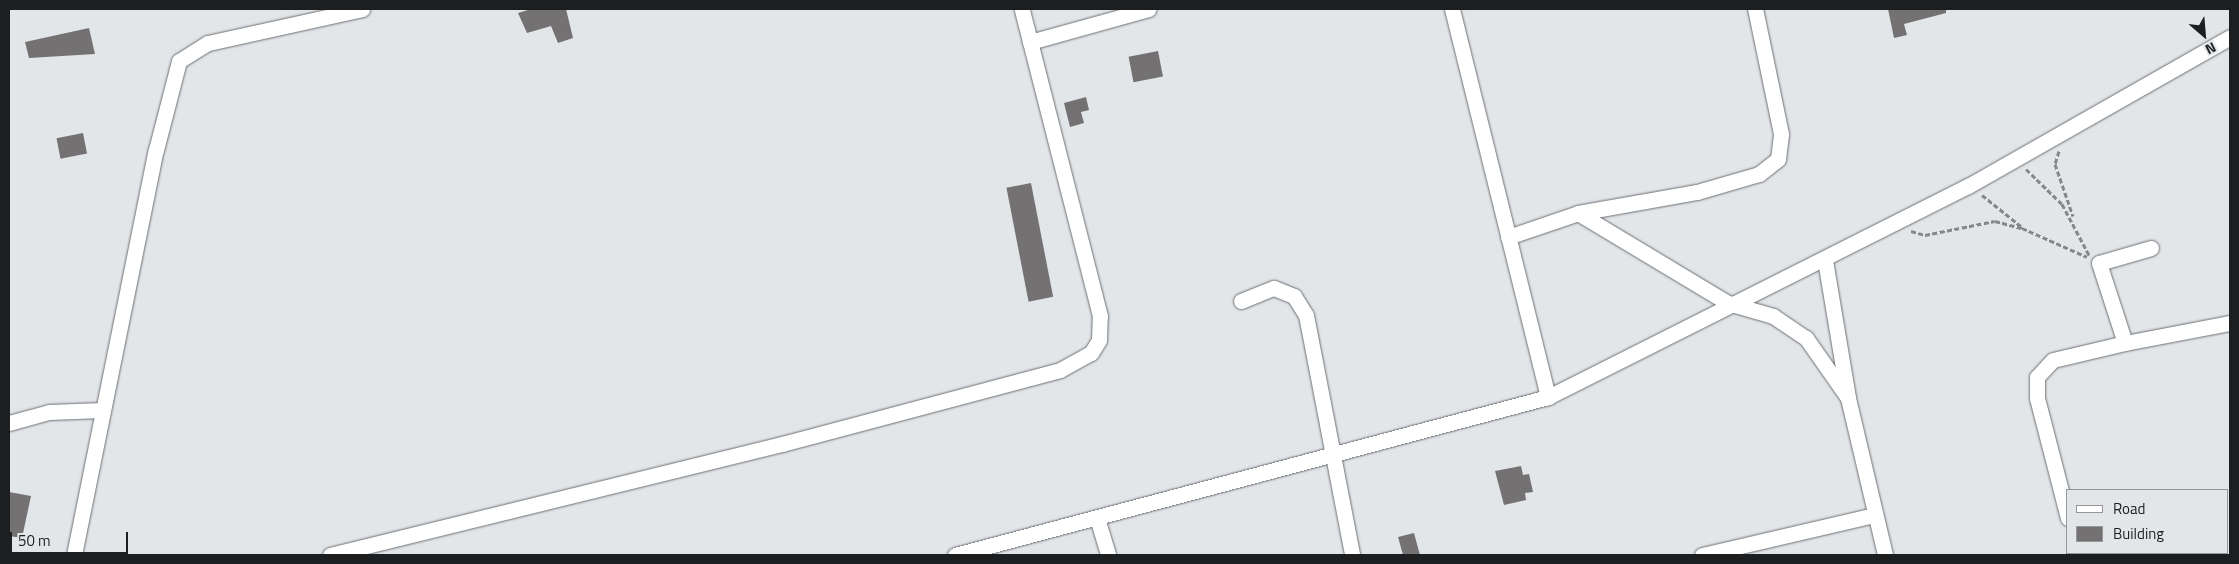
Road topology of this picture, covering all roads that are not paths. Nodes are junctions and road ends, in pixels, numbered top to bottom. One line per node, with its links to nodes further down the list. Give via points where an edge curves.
1 (362, 9): 18 (street, via 208,43 179,61 156,150)
2 (1022, 9): 7 (street)
3 (1149, 9): 7 (street)
4 (1452, 9): 9 (street)
5 (1755, 9): 8 (street, via 1781,134 1778,159 1759,174 1697,192)
6 (2230, 38): 11 (street, via 2065,128 2018,160)
7 (1030, 42): 25 (street, via 1100,316 1099,340 1091,353 1060,370 791,442)
8 (1578, 213): 9 (street); 13 (street)
9 (1508, 237): 16 (street)
10 (2150, 248): 15 (street, via 2099,263)
11 (1825, 260): 13 (street); 17 (street)
12 (1241, 301): 20 (street, via 1274,288 1294,296 1306,315 1321,384)
13 (1728, 303): 16 (street); 17 (street, via 1773,316 1806,338)
14 (2230, 323): 15 (street)
15 (2125, 343): 21 (street, via 2053,360 2037,377 2037,398)
16 (1548, 397): 20 (street)
17 (1848, 398): 22 (street)
18 (102, 410): 19 (street, via 49,412); 24 (street)
19 (9, 423)
20 (1330, 456): 23 (street); 28 (street)
21 (2066, 510)
22 (1874, 515): 29 (street); 30 (street)
23 (1097, 518): 26 (street); 27 (street)
24 (74, 555)
25 (330, 555)
26 (955, 555)
27 (1108, 555)
28 (1352, 555)
29 (1702, 555)
30 (1885, 555)

